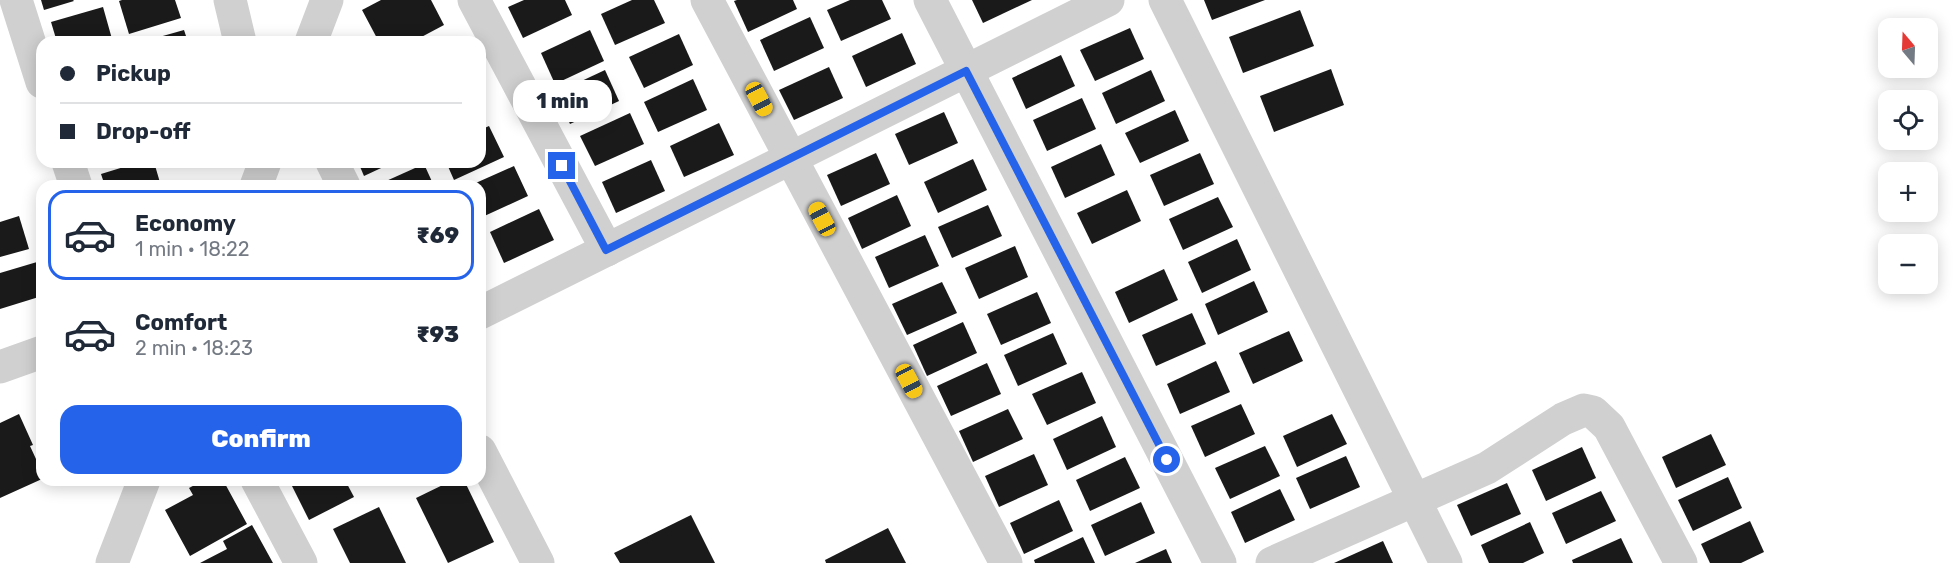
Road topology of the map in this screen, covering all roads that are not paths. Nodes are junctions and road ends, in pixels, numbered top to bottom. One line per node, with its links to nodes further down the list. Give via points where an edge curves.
1 (16, 0): 11 (street)
2 (230, 0): 9 (street)
3 (327, 0): 10 (street)
4 (474, 0): 14 (street)
5 (707, 0): 13 (street)
6 (930, 0): 12 (street)
7 (1108, 0): 12 (street)
8 (1165, 0): 21 (street)
9 (239, 36)
10 (313, 36)
11 (36, 63)
12 (966, 71): 13 (street); 26 (street)
13 (790, 158): 14 (street); 25 (street)
14 (606, 250): 15 (street)
15 (486, 310)
16 (36, 354): 17 (street)
17 (0, 367)
18 (486, 463): 24 (street)
19 (142, 486): 22 (street)
20 (260, 486): 23 (street)
21 (1413, 499): 27 (street); 28 (street); 29 (street, via 1487,468 1563,419 1584,410 1593,412 1609,427)
22 (112, 563)
23 (301, 563)
24 (538, 563)
25 (1006, 563)
26 (1220, 563)
27 (1272, 563)
28 (1446, 563)
29 (1681, 563)

